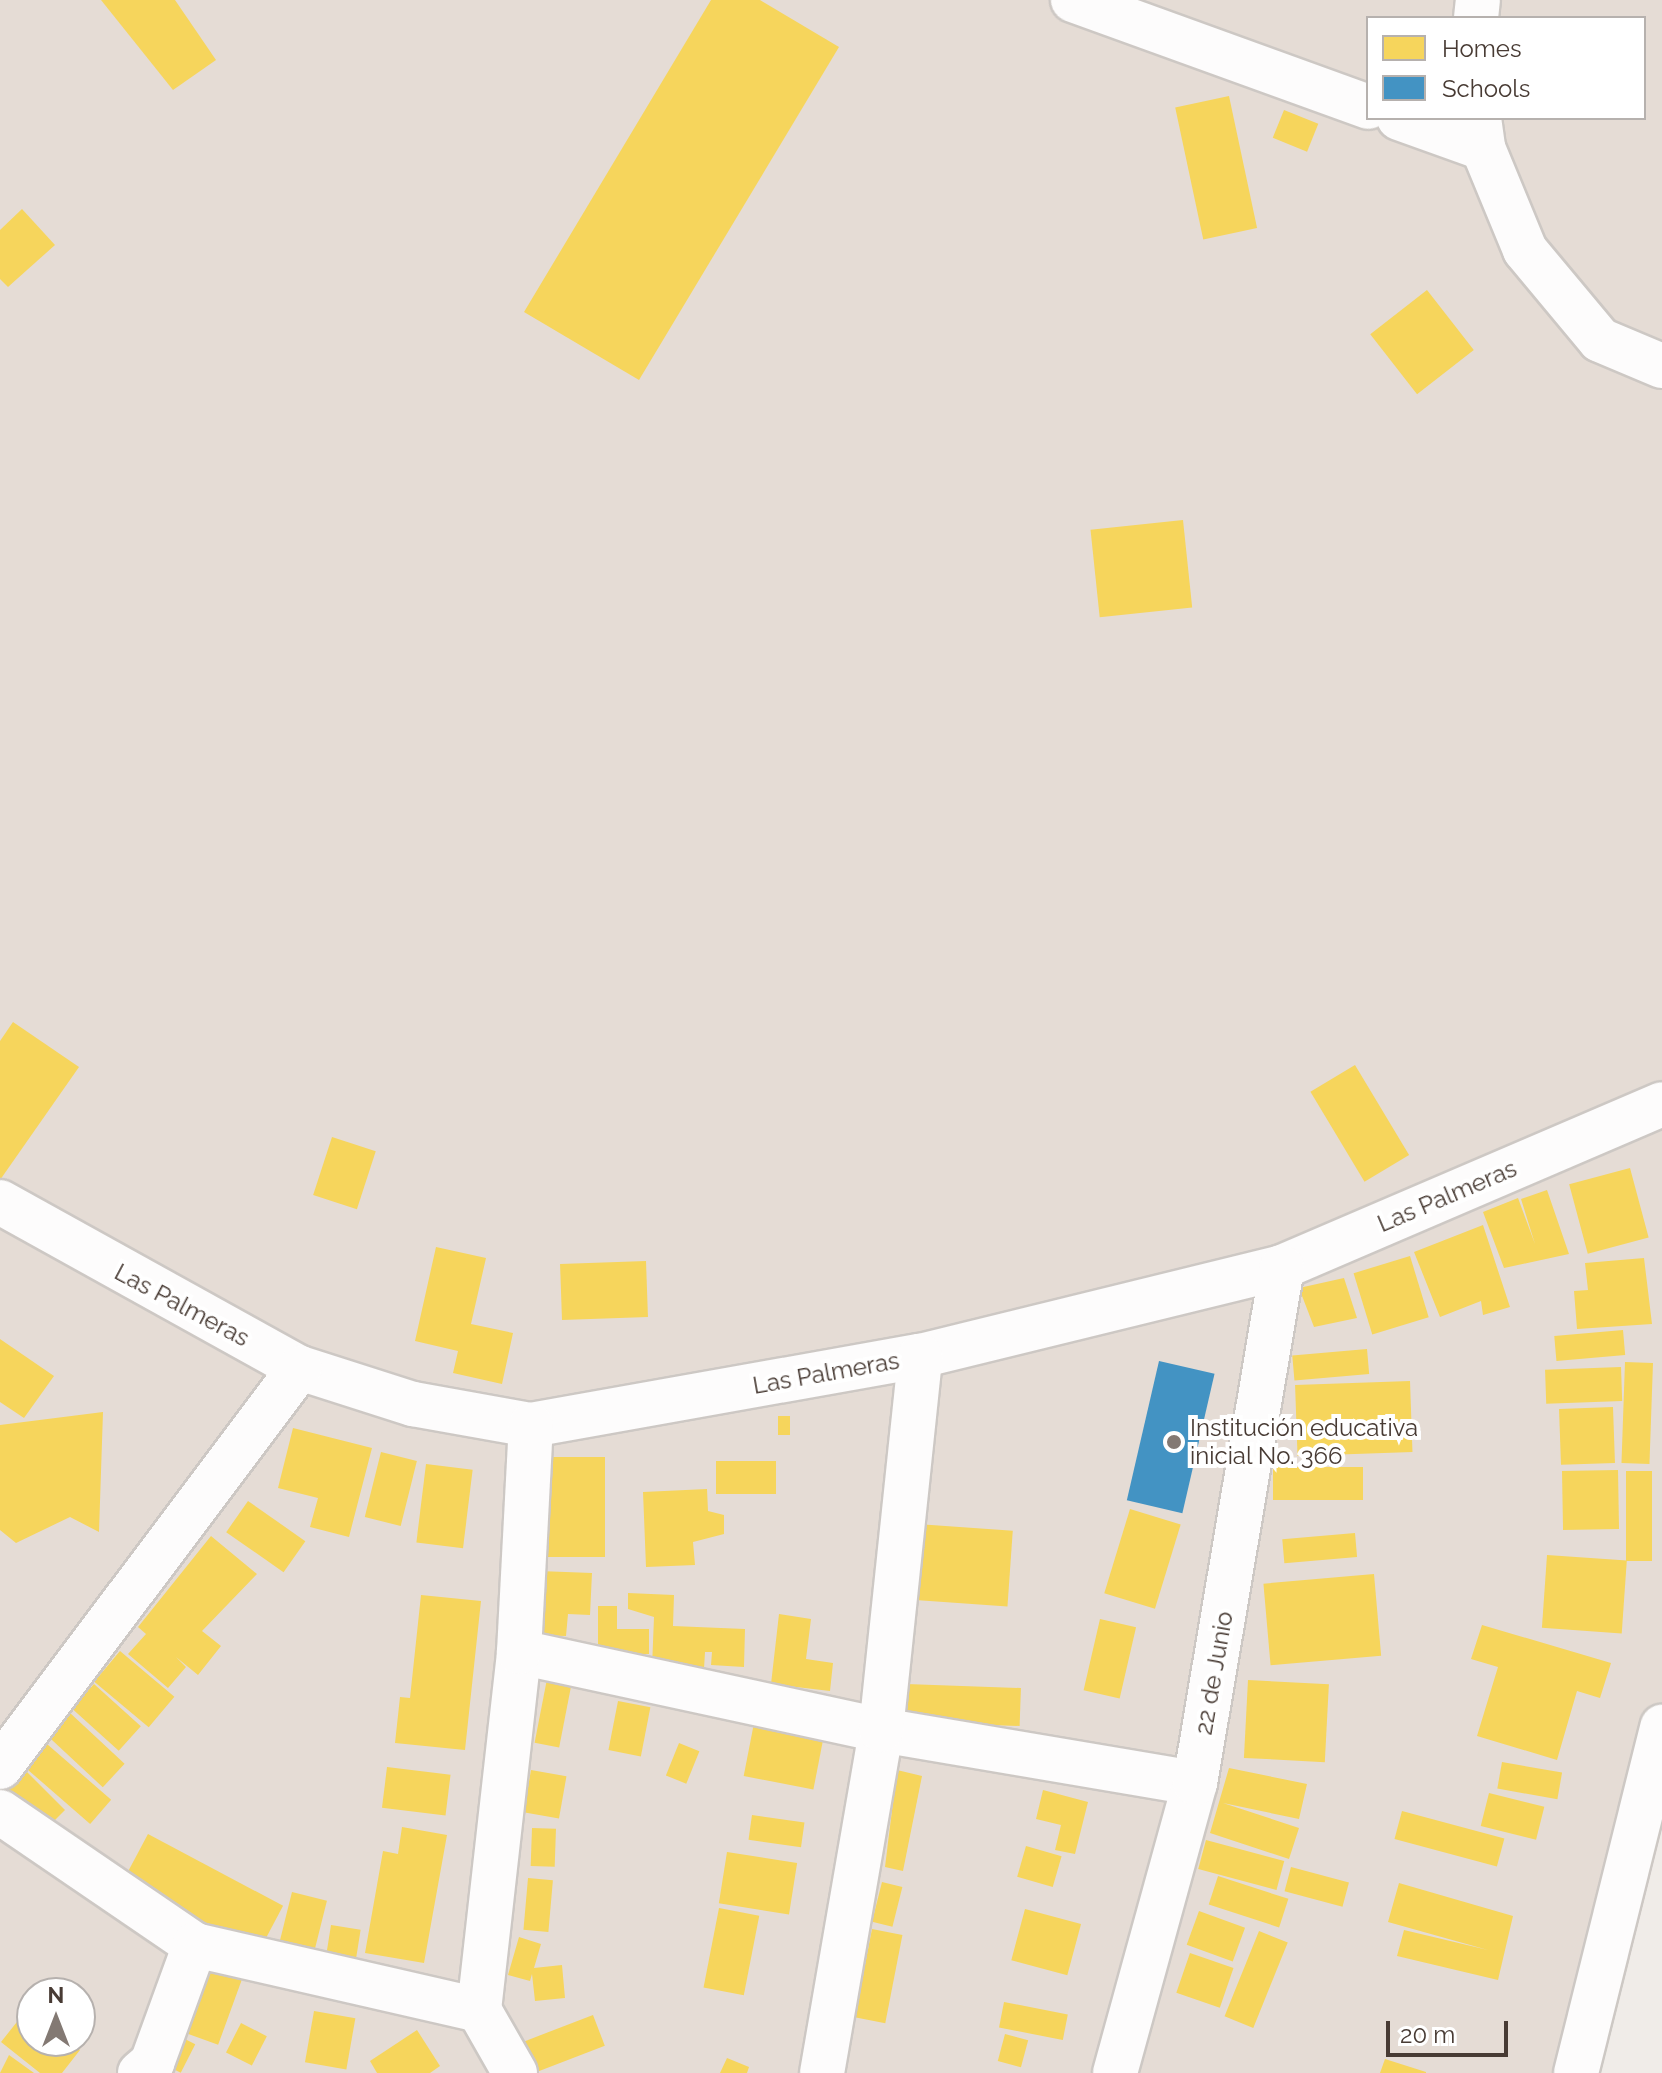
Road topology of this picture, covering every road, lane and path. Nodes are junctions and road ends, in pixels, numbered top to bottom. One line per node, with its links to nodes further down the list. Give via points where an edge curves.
1 (1073, 0): 2 (street)
2 (1366, 106)
3 (1410, 120): 4 (street)
4 (1481, 133): 5 (street, via 1525,250 1567,306 1600,340)
5 (1662, 366)
6 (1662, 1104): 8 (street, Las Palmeras)
7 (0, 1202): 10 (street, Las Palmeras)
8 (1282, 1267): 9 (street, Las Palmeras); 16 (street, 22 de Junio)
9 (920, 1356): 11 (street, Las Palmeras); 14 (street)
10 (300, 1368): 11 (street, Las Palmeras, via 413,1404); 15 (street)
11 (531, 1425): 12 (street)
12 (519, 1652): 14 (street); 19 (street)
13 (1662, 1727): 24 (street)
14 (881, 1730): 16 (street); 22 (street)
15 (0, 1767)
16 (1195, 1783): 23 (street, 22 de Junio)
17 (0, 1812): 18 (street)
18 (195, 1945): 19 (street); 20 (street)
19 (479, 2010): 21 (street)
20 (151, 2070)
21 (515, 2073)
22 (822, 2073)
23 (1115, 2073)
24 (1576, 2073)

